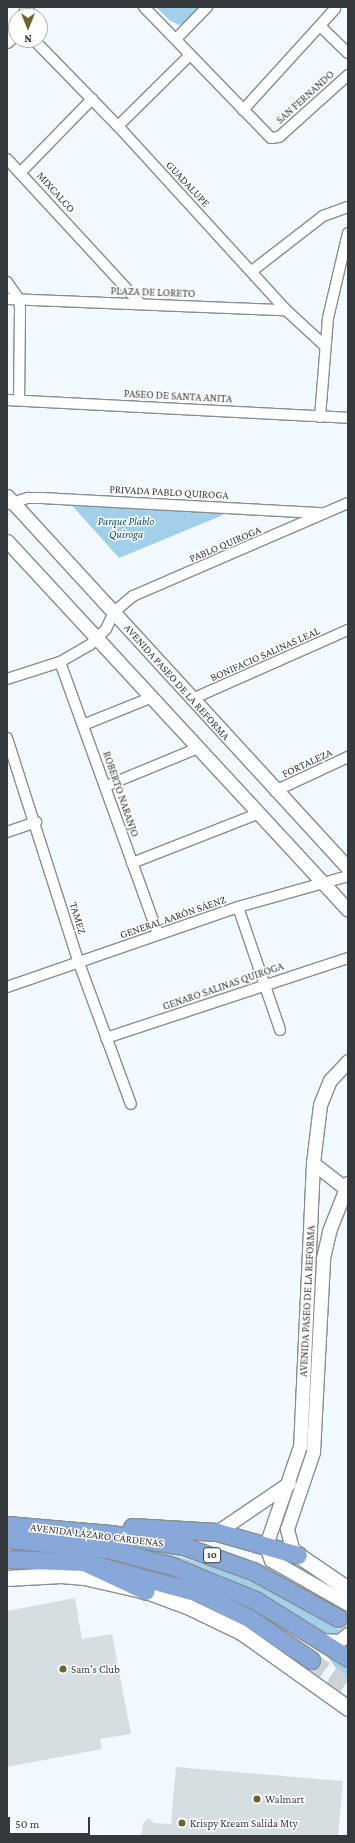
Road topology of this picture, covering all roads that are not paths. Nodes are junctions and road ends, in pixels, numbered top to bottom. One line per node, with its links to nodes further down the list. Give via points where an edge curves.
1 (144, 7): 5 (street)
2 (207, 7): 5 (street)
3 (335, 9): 4 (street)
4 (320, 26): 7 (street); 11 (street)
5 (176, 40): 8 (street)
6 (42, 48): 10 (street, GUADALUPE)
7 (348, 53)
8 (189, 56): 11 (street); 12 (street)
9 (348, 75): 11 (street, SAN FERNANDO, via 279,137 266,136)
10 (92, 99): 12 (street, GUADALUPE); 14 (street, MIXCALCO)
11 (243, 110)
12 (118, 126): 17 (street, GUADALUPE)
13 (7, 159): 14 (street)
14 (21, 172): 21 (street, MIXCALCO)
15 (348, 207): 17 (street, via 324,216)
16 (348, 233): 23 (street, via 334,284)
17 (252, 271): 22 (street, GUADALUPE)
18 (7, 282): 20 (street)
19 (7, 299): 20 (street, PLAZA DE LORETO)
20 (19, 299): 21 (street, PLAZA DE LORETO); 25 (street)
21 (141, 304): 22 (street, PLAZA DE LORETO)
22 (286, 310): 23 (street, GUADALUPE)
23 (324, 345): 26 (street)
24 (7, 400): 25 (street, PASEO DE SANTA ANITA)
25 (19, 400): 26 (street, PASEO DE SANTA ANITA)
26 (320, 416): 27 (street, PASEO DE SANTA ANITA)
27 (348, 418)
28 (9, 501): 30 (street, PRIVADA PABLO QUIROGA, via 42,498); 32 (street, AVENIDA PASEO DE LA REFORMA)
29 (348, 503): 30 (street, PABLO QUIROGA)
30 (325, 513): 32 (street, PABLO QUIROGA, via 133,596)
31 (7, 541): 34 (street)
32 (114, 612): 34 (street); 38 (street, AVENIDA PASEO DE LA REFORMA)
33 (348, 630): 38 (street, BONIFACIO SALINAS LEAL)
34 (98, 640): 35 (street); 37 (street)
35 (60, 662): 36 (street); 39 (street, ROBERTO NARANJO)
36 (7, 679)
37 (150, 698): 39 (street); 41 (street)
38 (192, 699): 44 (street, AVENIDA PASEO DE LA REFORMA)
39 (83, 725): 43 (street, ROBERTO NARANJO)
40 (7, 738): 46 (street, TAMEZ)
41 (198, 748): 43 (street); 45 (street)
42 (348, 757): 44 (street, FORTALEZA)
43 (106, 786): 48 (street, ROBERTO NARANJO)
44 (275, 791): 49 (street, AVENIDA PASEO DE LA REFORMA)
45 (257, 814): 48 (street); 51 (street)
46 (36, 822): 47 (street); 56 (street, TAMEZ)
47 (7, 832)
48 (132, 863): 54 (street, ROBERTO NARANJO)
49 (348, 868)
50 (348, 876): 51 (street, GENERAL AARÓN SÁENZ)
51 (322, 882): 52 (street, GENERAL AARÓN SÁENZ); 53 (street)
52 (238, 907): 54 (street, GENERAL AARÓN SÁENZ); 57 (street)
53 (348, 910)
54 (158, 934): 56 (street, GENERAL AARÓN SÁENZ)
55 (348, 958): 57 (street, GENARO SALINAS QUIROGA)
56 (79, 963): 58 (street, GENERAL AARÓN SÁENZ); 60 (street, TAMEZ)
57 (264, 984): 59 (street); 60 (street, GENARO SALINAS QUIROGA)
58 (7, 987)
59 (280, 1030)
60 (106, 1038): 62 (street, TAMEZ)
61 (348, 1061): 63 (street, AVENIDA PASEO DE LA REFORMA, via 330,1080 320,1105)
62 (131, 1104)
63 (313, 1163): 64 (street); 65 (street, AVENIDA PASEO DE LA REFORMA, via 300,1446)
64 (347, 1187): 71 (street, AVENIDA PASEO DE LA REFORMA, via 329,1231 323,1258 313,1452 289,1519 288,1536)
65 (289, 1484): 68 (street); 70 (street, AVENIDA PASEO DE LA REFORMA)
66 (42, 1528): 67 (highway, AVENIDA LÁZARO CÁRDENAS / 10); 68 (highway, via 84,1525); 69 (highway, AVENIDA LÁZARO CÁRDENAS / 10)
67 (73, 1531): 69 (highway); 78 (highway, AVENIDA LÁZARO CÁRDENAS / 10, via 148,1539 220,1558 253,1571)
68 (217, 1532): 70 (highway)
69 (7, 1535): 80 (highway, via 108,1549 172,1566 255,1600)
70 (266, 1545): 71 (highway); 77 (street, via 271,1560)
71 (295, 1552): 75 (main road)
72 (7, 1559): 73 (highway)
73 (84, 1562): 76 (highway); 82 (highway, via 199,1593 249,1618)
74 (7, 1578): 76 (main road, via 61,1575 106,1581)
75 (348, 1589)
76 (146, 1591): 83 (main road, via 188,1606 241,1632)
77 (348, 1604)
78 (338, 1618)
79 (348, 1634): 80 (street, via 335,1642)
80 (318, 1640): 81 (highway)
81 (348, 1658)
82 (312, 1660)
83 (346, 1702)

